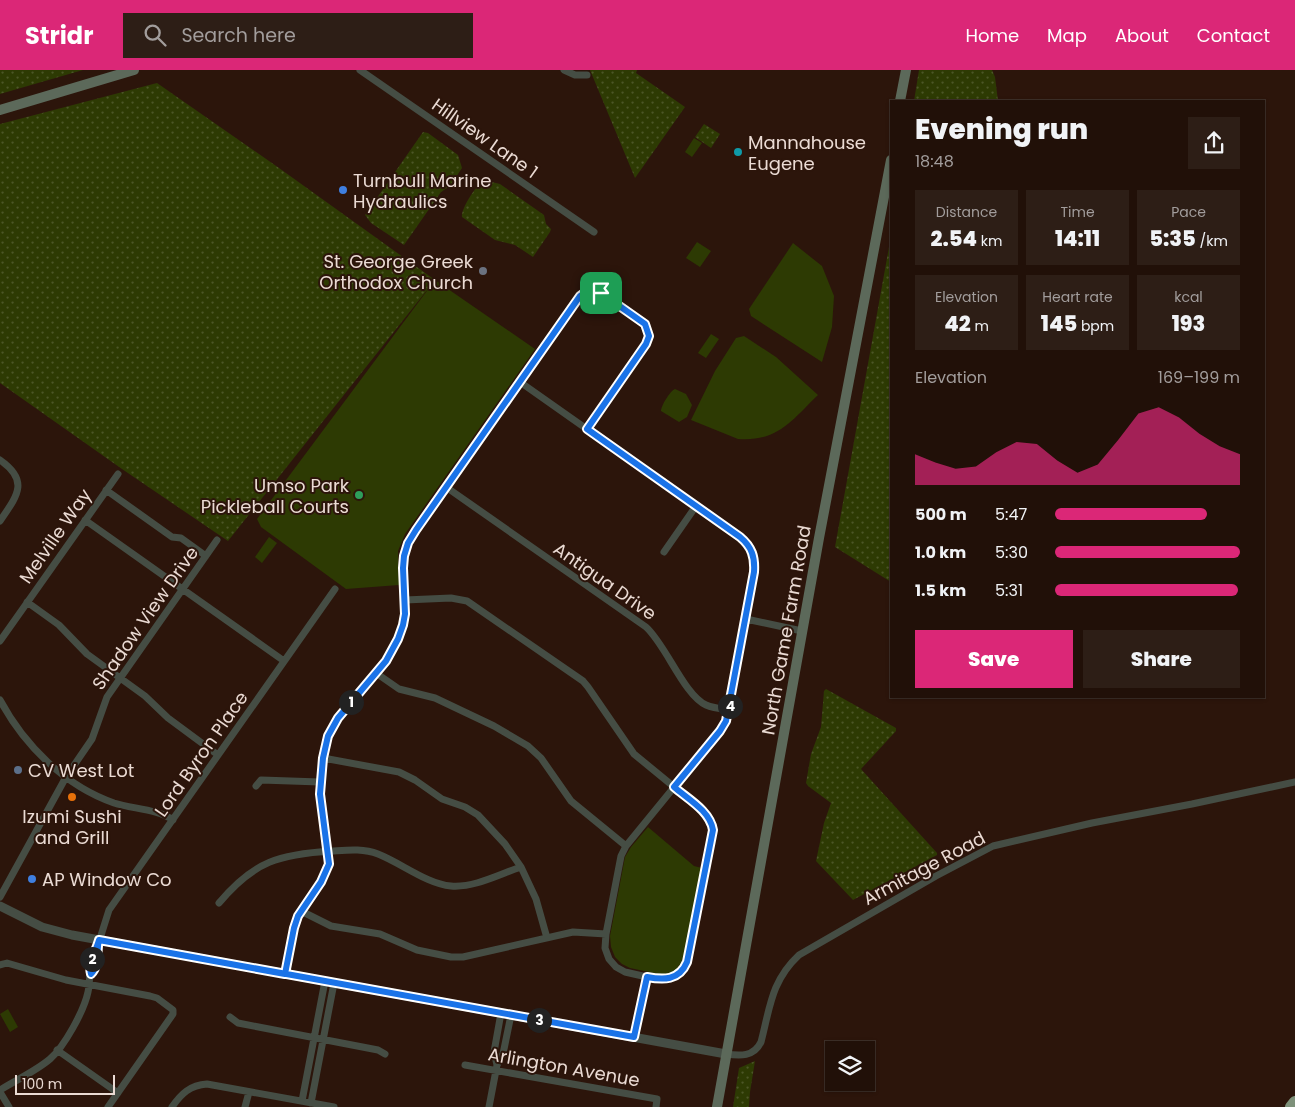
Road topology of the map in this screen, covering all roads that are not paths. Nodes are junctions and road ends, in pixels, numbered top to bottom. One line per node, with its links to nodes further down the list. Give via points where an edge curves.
1 (134, 70): 7 (main road)
2 (360, 70): 9 (street, Hillview Lane 1)
3 (564, 70): 5 (street, via 575,75)
4 (906, 70): 6 (main road)
5 (587, 75)
6 (900, 100)
7 (0, 110)
8 (890, 165): 27 (main road, North Game Farm Road)
9 (594, 232)
10 (520, 382): 11 (street); 11 (street, via 580,296 592,290 601,293 645,324 649,336); 14 (street)
11 (587, 429): 16 (street)
12 (0, 460): 18 (street, via 13,471 19,486 15,499)
13 (118, 474): 15 (street, Melville Way)
14 (446, 487): 24 (street, via 408,543 403,568); 33 (street, Antigua Drive, via 646,627 695,697 706,705)
15 (106, 490): 17 (street, Melville Way); 21 (street, via 172,537 180,538)
16 (696, 506): 20 (street); 26 (street, via 744,540 752,552 754,572)
17 (85, 520): 22 (street); 25 (street, Melville Way)
18 (0, 521)
19 (217, 540): 21 (street, Shadow View Drive)
20 (664, 552)
21 (206, 556): 22 (street, Shadow View Drive)
22 (182, 589): 29 (street); 31 (street, Shadow View Drive)
23 (335, 589): 29 (street, Lord Byron Place)
24 (405, 600): 30 (street, via 403,625 392,650); 40 (street, via 456,598 481,610 585,684 634,754)
25 (27, 602): 28 (street, Melville Way); 31 (street)
26 (746, 619): 27 (street); 33 (street)
27 (802, 631): 65 (main road, North Game Farm Road)
28 (0, 641)
29 (284, 661): 34 (street, Lord Byron Place)
30 (376, 673): 35 (street, via 334,724); 42 (street, via 399,689 431,696 528,746 541,758 571,801)
31 (120, 678): 34 (street, via 170,720); 36 (street, Shadow View Drive, via 105,700 92,740)
32 (0, 700): 36 (street, via 27,741)
33 (729, 710): 40 (street, via 720,731)
34 (218, 754): 41 (street, Lord Byron Place)
35 (323, 758): 37 (street); 44 (street, via 387,768 410,776 442,799 478,815)
36 (66, 777): 41 (street, via 112,802 165,815); 45 (street, Shadow View Drive)
37 (320, 782): 39 (street, via 262,780); 43 (street)
38 (1295, 782): 65 (street, Armitage Road, via 1092,822 993,846 799,955 783,972 773,990 758,1048 744,1055)
39 (256, 786)
40 (674, 787): 42 (street); 54 (street, via 704,813 713,830 685,967 679,976 665,980)
41 (173, 820): 51 (street, Lord Byron Place, via 113,905)
42 (626, 846): 49 (street, via 621,856)
43 (328, 851): 44 (street, via 376,853 450,886 474,883); 46 (street, via 287,855 264,864 241,879); 48 (street, via 326,872)
44 (521, 867): 50 (street, via 536,898)
45 (0, 897)
46 (219, 903)
47 (0, 906): 51 (street, via 42,927)
48 (301, 911): 50 (street, via 330,926 380,934 417,950 455,958); 53 (street, via 294,928)
49 (606, 934): 50 (street, via 578,932); 54 (street, via 604,948 612,964 625,972)
50 (546, 938)
51 (98, 944): 53 (street); 56 (street, Lord Byron Place)
52 (0, 966): 56 (street, via 7,963)
53 (285, 974): 55 (street)
54 (647, 977): 60 (street)
55 (330, 982): 57 (street); 61 (street); 62 (street)
56 (89, 985): 63 (street, Lord Byron Place, via 79,1018); 70 (street, via 154,997 174,1011)
57 (501, 1013): 58 (street); 67 (street, via 494,1052)
58 (511, 1015): 60 (street); 67 (street, via 504,1054)
59 (230, 1017): 61 (street, via 238,1023)
60 (634, 1037): 65 (street)
61 (314, 1038): 62 (street); 71 (street)
62 (323, 1040): 64 (street); 73 (street)
63 (57, 1050): 68 (street, Lord Byron Place, via 48,1061); 70 (street)
64 (385, 1054)
65 (726, 1054): 81 (main road, North Game Farm Road)
66 (465, 1064): 67 (street, Arlington Avenue)
67 (497, 1067): 79 (street); 80 (street, Arlington Avenue, via 657,1099)
68 (0, 1091): 74 (street)
69 (249, 1092): 71 (street); 76 (street, via 197,1085 184,1092); 77 (street)
70 (118, 1093): 75 (street)
71 (302, 1101): 73 (street)
72 (1295, 1102): 82 (highway)
73 (311, 1103): 78 (street)
74 (9, 1107)
75 (108, 1107)
76 (172, 1107)
77 (245, 1107)
78 (332, 1107)
79 (489, 1107)
80 (656, 1107)
81 (717, 1107)
82 (1291, 1107)

